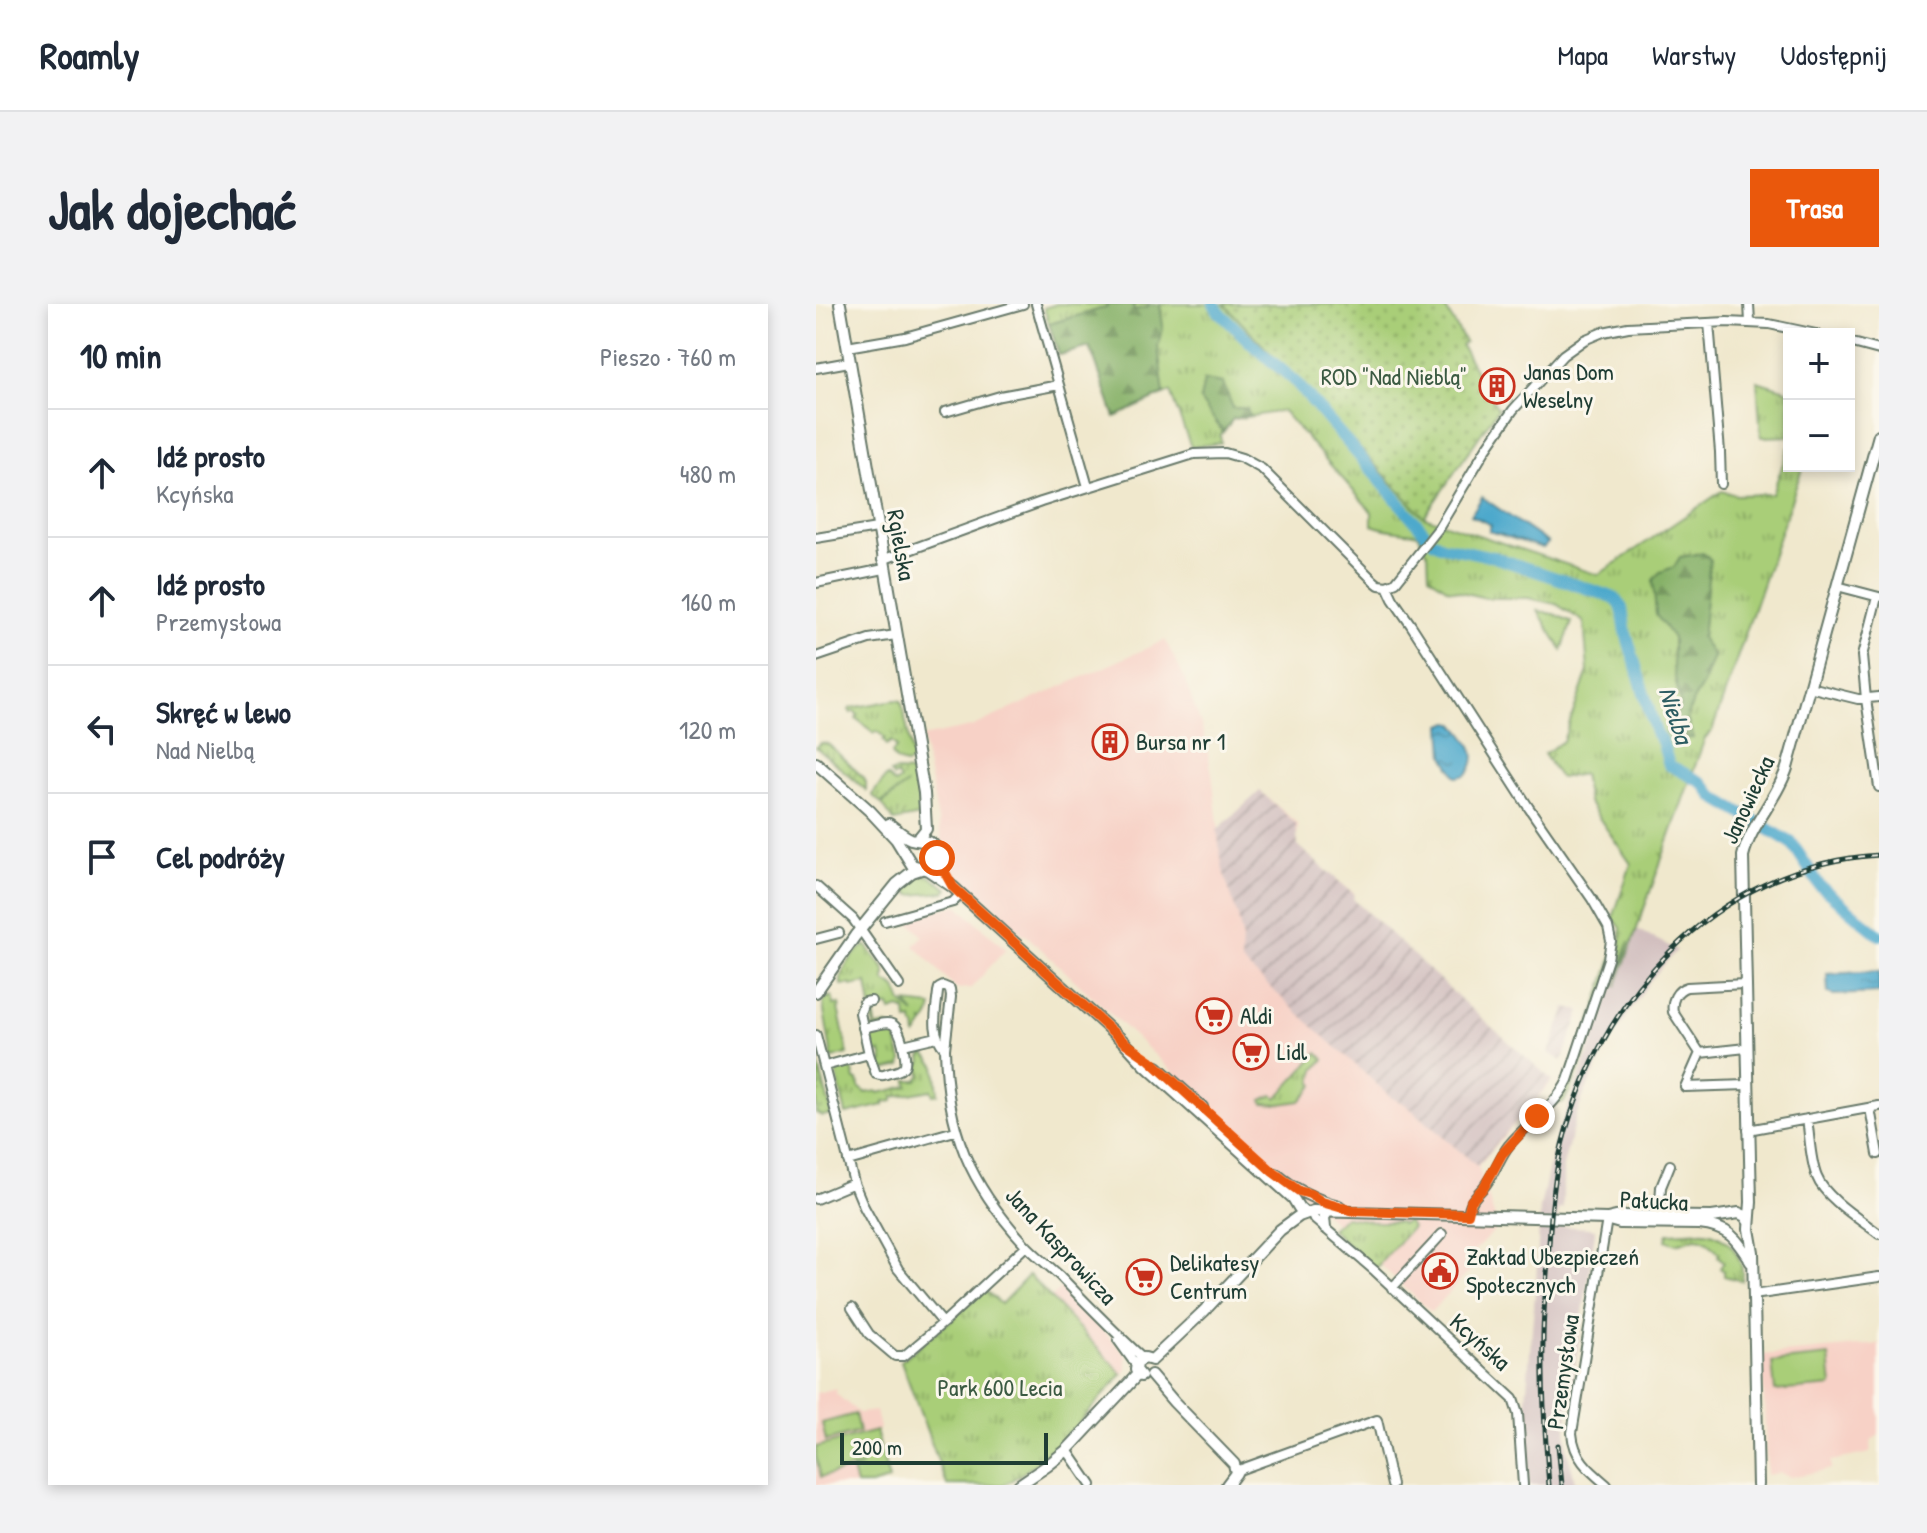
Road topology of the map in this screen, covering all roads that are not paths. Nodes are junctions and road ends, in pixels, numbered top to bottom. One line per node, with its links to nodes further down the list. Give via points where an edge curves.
1 (840, 304): 9 (street, Rgielska)
2 (1023, 304): 9 (street, via 905,337)
3 (1036, 304): 13 (street)
4 (1749, 304): 5 (street)
5 (1750, 322): 6 (street); 7 (street)
6 (1709, 323): 16 (street); 22 (street, via 1615,330 1570,350 1513,410 1438,529 1396,582)
7 (1791, 328)
8 (1855, 344): 10 (street)
9 (847, 347): 11 (street, Rgielska)
10 (1879, 350)
11 (849, 362): 12 (street); 18 (street, Rgielska)
12 (816, 368)
13 (1059, 385): 14 (street); 17 (street)
14 (945, 412)
15 (1879, 435): 23 (street, Janowiecka)
16 (1721, 484)
17 (1088, 487): 20 (street); 22 (street, via 1194,454 1236,456 1265,472 1372,580)
18 (877, 528): 19 (street); 20 (street, Rgielska)
19 (816, 538)
20 (883, 564): 21 (street); 25 (street, Rgielska)
21 (816, 583)
22 (1387, 586): 75 (street, via 1611,936 1608,959 1562,1091 1511,1143 1471,1201)
23 (1837, 586): 24 (street); 27 (street, Janowiecka)
24 (1878, 597): 29 (street, via 1862,656)
25 (896, 635): 26 (street); 32 (street, Rgielska)
26 (816, 657)
27 (1809, 687): 29 (street); 45 (street, Janowiecka, via 1784,779 1743,856)
28 (1879, 697): 29 (street)
29 (1866, 699): 31 (street)
30 (816, 763): 33 (street)
31 (1879, 787)
32 (924, 793): 34 (street, Rgielska, via 926,829); 35 (street, Rgielska)
33 (870, 811): 34 (street); 36 (street)
34 (917, 840): 35 (street, via 928,841); 36 (street, via 908,846)
35 (935, 850): 37 (street, via 932,863); 40 (street)
36 (906, 857): 37 (street); 38 (street)
37 (921, 868): 38 (street); 40 (street)
38 (897, 884): 42 (street)
39 (816, 886): 42 (street)
40 (957, 891): 41 (street, via 953,902); 52 (street)
41 (885, 921)
42 (860, 930): 46 (street); 47 (street)
43 (839, 933): 44 (street)
44 (816, 939)
45 (1745, 984): 54 (street, Janowiecka); 56 (street, via 1687,987 1676,994 1673,1012)
46 (899, 985)
47 (816, 992)
48 (871, 1001): 49 (street, via 861,1007)
49 (863, 1028): 53 (street, via 894,1023); 57 (street)
50 (816, 1035): 58 (street)
51 (937, 1037): 53 (street); 55 (street); 55 (street, Jana Kasprowicza, via 938,992 945,986 951,997)
52 (1124, 1042): 69 (street, via 1273,1172); 71 (street)
53 (903, 1045): 57 (street, via 906,1061 900,1071 876,1074)
54 (1746, 1048): 56 (street); 59 (street, Janowiecka)
55 (945, 1049): 63 (street, Jana Kasprowicza)
56 (1700, 1053): 59 (street, via 1685,1087)
57 (869, 1054): 58 (street)
58 (825, 1066): 65 (street)
59 (1747, 1085): 62 (street, Janowiecka)
60 (1874, 1107): 61 (street); 64 (street)
61 (1807, 1119): 62 (street); 83 (street, via 1820,1184)
62 (1748, 1130): 68 (street, Janowiecka)
63 (955, 1131): 65 (street); 85 (street, Jana Kasprowicza, via 981,1185)
64 (1878, 1154)
65 (848, 1161): 67 (street)
66 (1670, 1165): 77 (street, via 1661,1187)
67 (854, 1183): 70 (street); 91 (street, via 890,1256)
68 (1750, 1193): 76 (street); 79 (street, Janowiecka)
69 (1311, 1196): 71 (street, via 1301,1196); 73 (street); 74 (street, via 1316,1206)
70 (816, 1199)
71 (1297, 1203): 74 (street, via 1301,1211); 81 (street)
72 (1329, 1210): 73 (street); 74 (street); 80 (street)
73 (1353, 1211): 75 (street)
74 (1310, 1212): 80 (street, Kcyńska); 81 (street)
75 (1468, 1214): 78 (street)
76 (1733, 1214): 77 (street, Pałucka); 79 (street, via 1742,1214); 84 (street, via 1725,1223)
77 (1659, 1216): 78 (street, Pałucka)
78 (1607, 1219): 84 (street, Pałucka, via 1712,1225); 95 (street, Przemysłowa, via 1572,1433 1579,1458)
79 (1749, 1226): 84 (street, via 1745,1235); 86 (street, Janowiecka)
80 (1325, 1228): 88 (street, Kcyńska)
81 (1280, 1230): 92 (street, via 1211,1304)
82 (1442, 1234): 88 (street)
83 (1879, 1234)
84 (1731, 1235): 86 (street)
85 (1026, 1246): 91 (street); 92 (street, Jana Kasprowicza)
86 (1752, 1264): 89 (street, Janowiecka)
87 (1879, 1277): 89 (street)
88 (1392, 1288): 100 (street, Kcyńska, via 1511,1397)
89 (1753, 1295): 101 (street, Janowiecka)
90 (852, 1308): 91 (street, via 869,1334 895,1356 904,1356)
91 (943, 1323)
92 (1142, 1364): 93 (street); 94 (street, via 1144,1377 1151,1375)
93 (1067, 1450): 96 (street); 97 (street)
94 (1236, 1471): 98 (street); 99 (street, via 1377,1420)
95 (1605, 1484)
96 (1019, 1485)
97 (1091, 1485)
98 (1227, 1485)
99 (1392, 1485)
100 (1523, 1485)
101 (1758, 1485)

